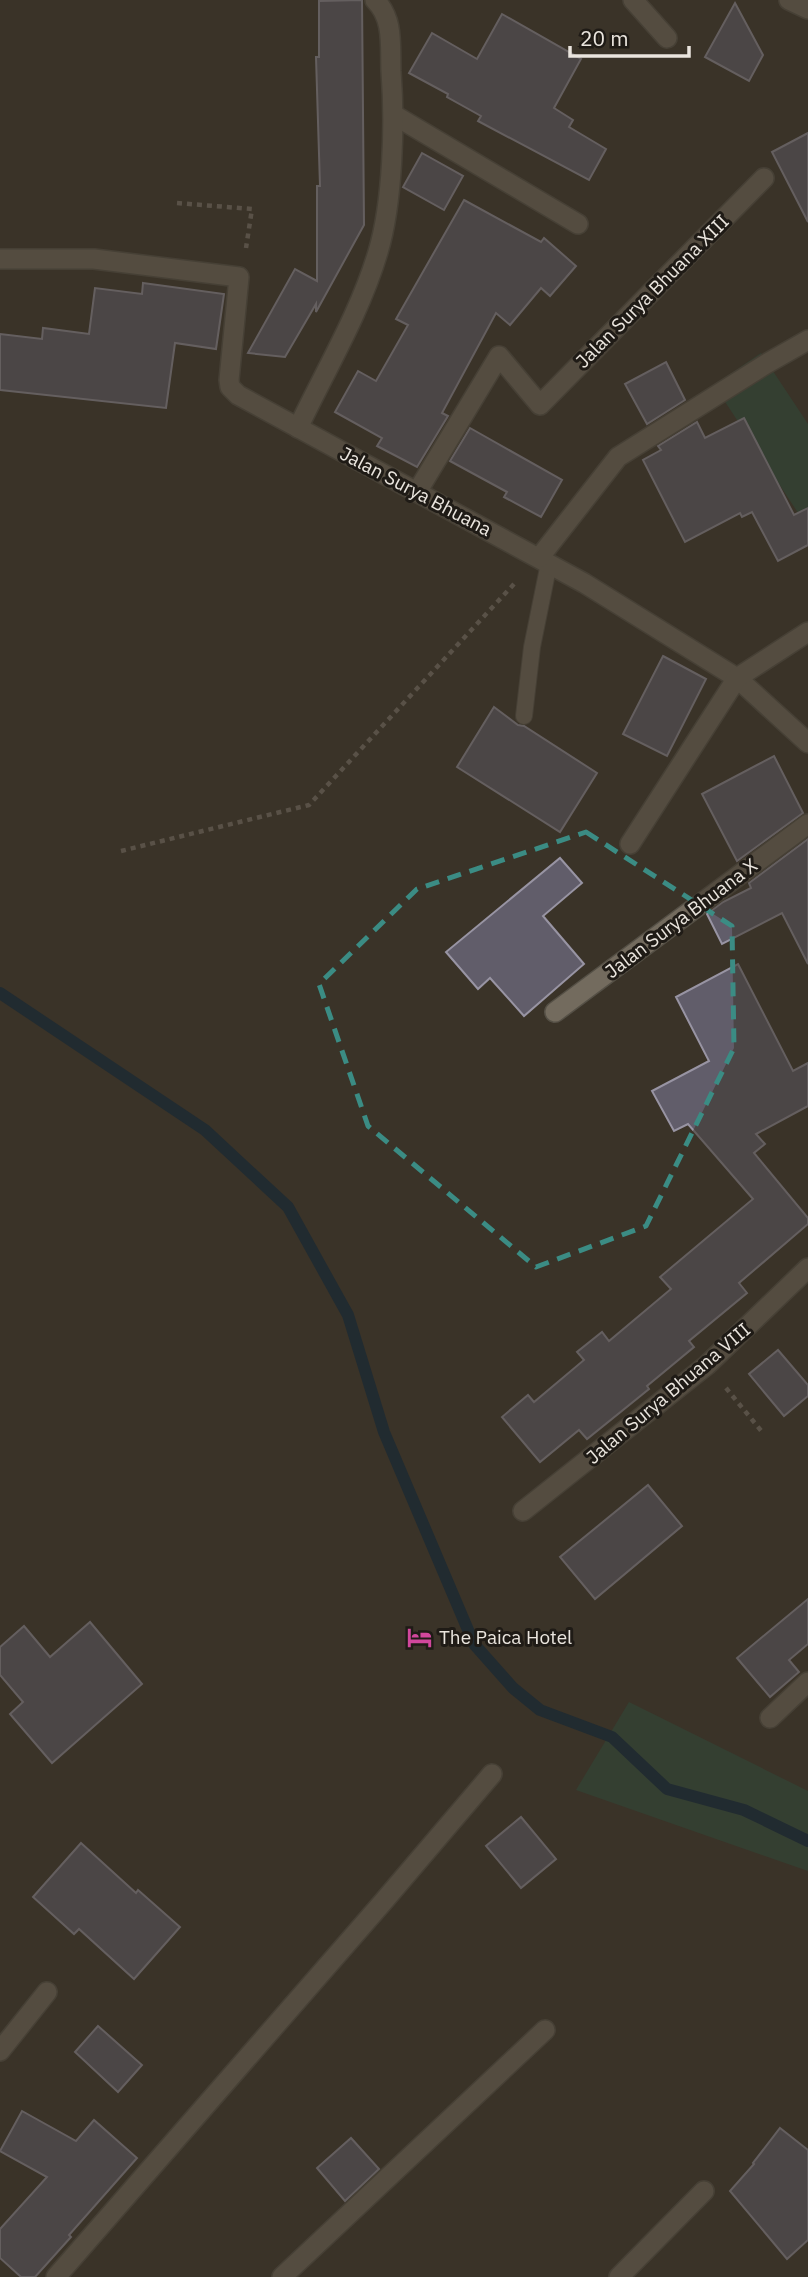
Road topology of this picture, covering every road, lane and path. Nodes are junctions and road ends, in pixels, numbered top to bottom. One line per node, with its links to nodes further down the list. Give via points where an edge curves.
1 (375, 0): 6 (street, via 385,9 389,24)
2 (633, 0): 5 (street)
3 (789, 0): 4 (street)
4 (808, 9)
5 (667, 37)
6 (394, 115): 9 (street); 13 (street, via 379,251)
7 (764, 178): 14 (street, Jalan Surya Bhuana XIII, via 540,405 499,356)
8 (177, 202): 11 (path, via 252,209)
9 (578, 224)
10 (0, 259): 11 (street, via 94,259)
11 (239, 276): 13 (street, Jalan Surya Bhuana, via 230,387)
12 (808, 340): 15 (street, via 618,457)
13 (298, 428): 14 (street, Jalan Surya Bhuana)
14 (417, 492): 15 (street, Jalan Surya Bhuana)
15 (544, 561): 17 (street, Jalan Surya Bhuana); 18 (lane); 22 (path, via 309,805)
16 (808, 632): 17 (street)
17 (737, 678): 19 (street, Jalan Surya Bhuana); 21 (street)
18 (524, 716)
19 (808, 743)
20 (808, 824): 23 (street, Jalan Surya Bhuana X)
21 (630, 844)
22 (121, 851)
23 (555, 1012)
24 (808, 1268): 25 (street, Jalan Surya Bhuana VIII)
25 (707, 1365): 26 (path); 27 (street, Jalan Surya Bhuana VIII)
26 (763, 1433)
27 (523, 1511)
28 (808, 1682): 29 (street)
29 (770, 1718)
30 (492, 1774): 35 (street)
31 (47, 1992): 33 (street)
32 (545, 2029): 36 (street)
33 (0, 2051)
34 (704, 2191): 37 (street)
35 (56, 2277)
36 (282, 2277)
37 (619, 2277)

